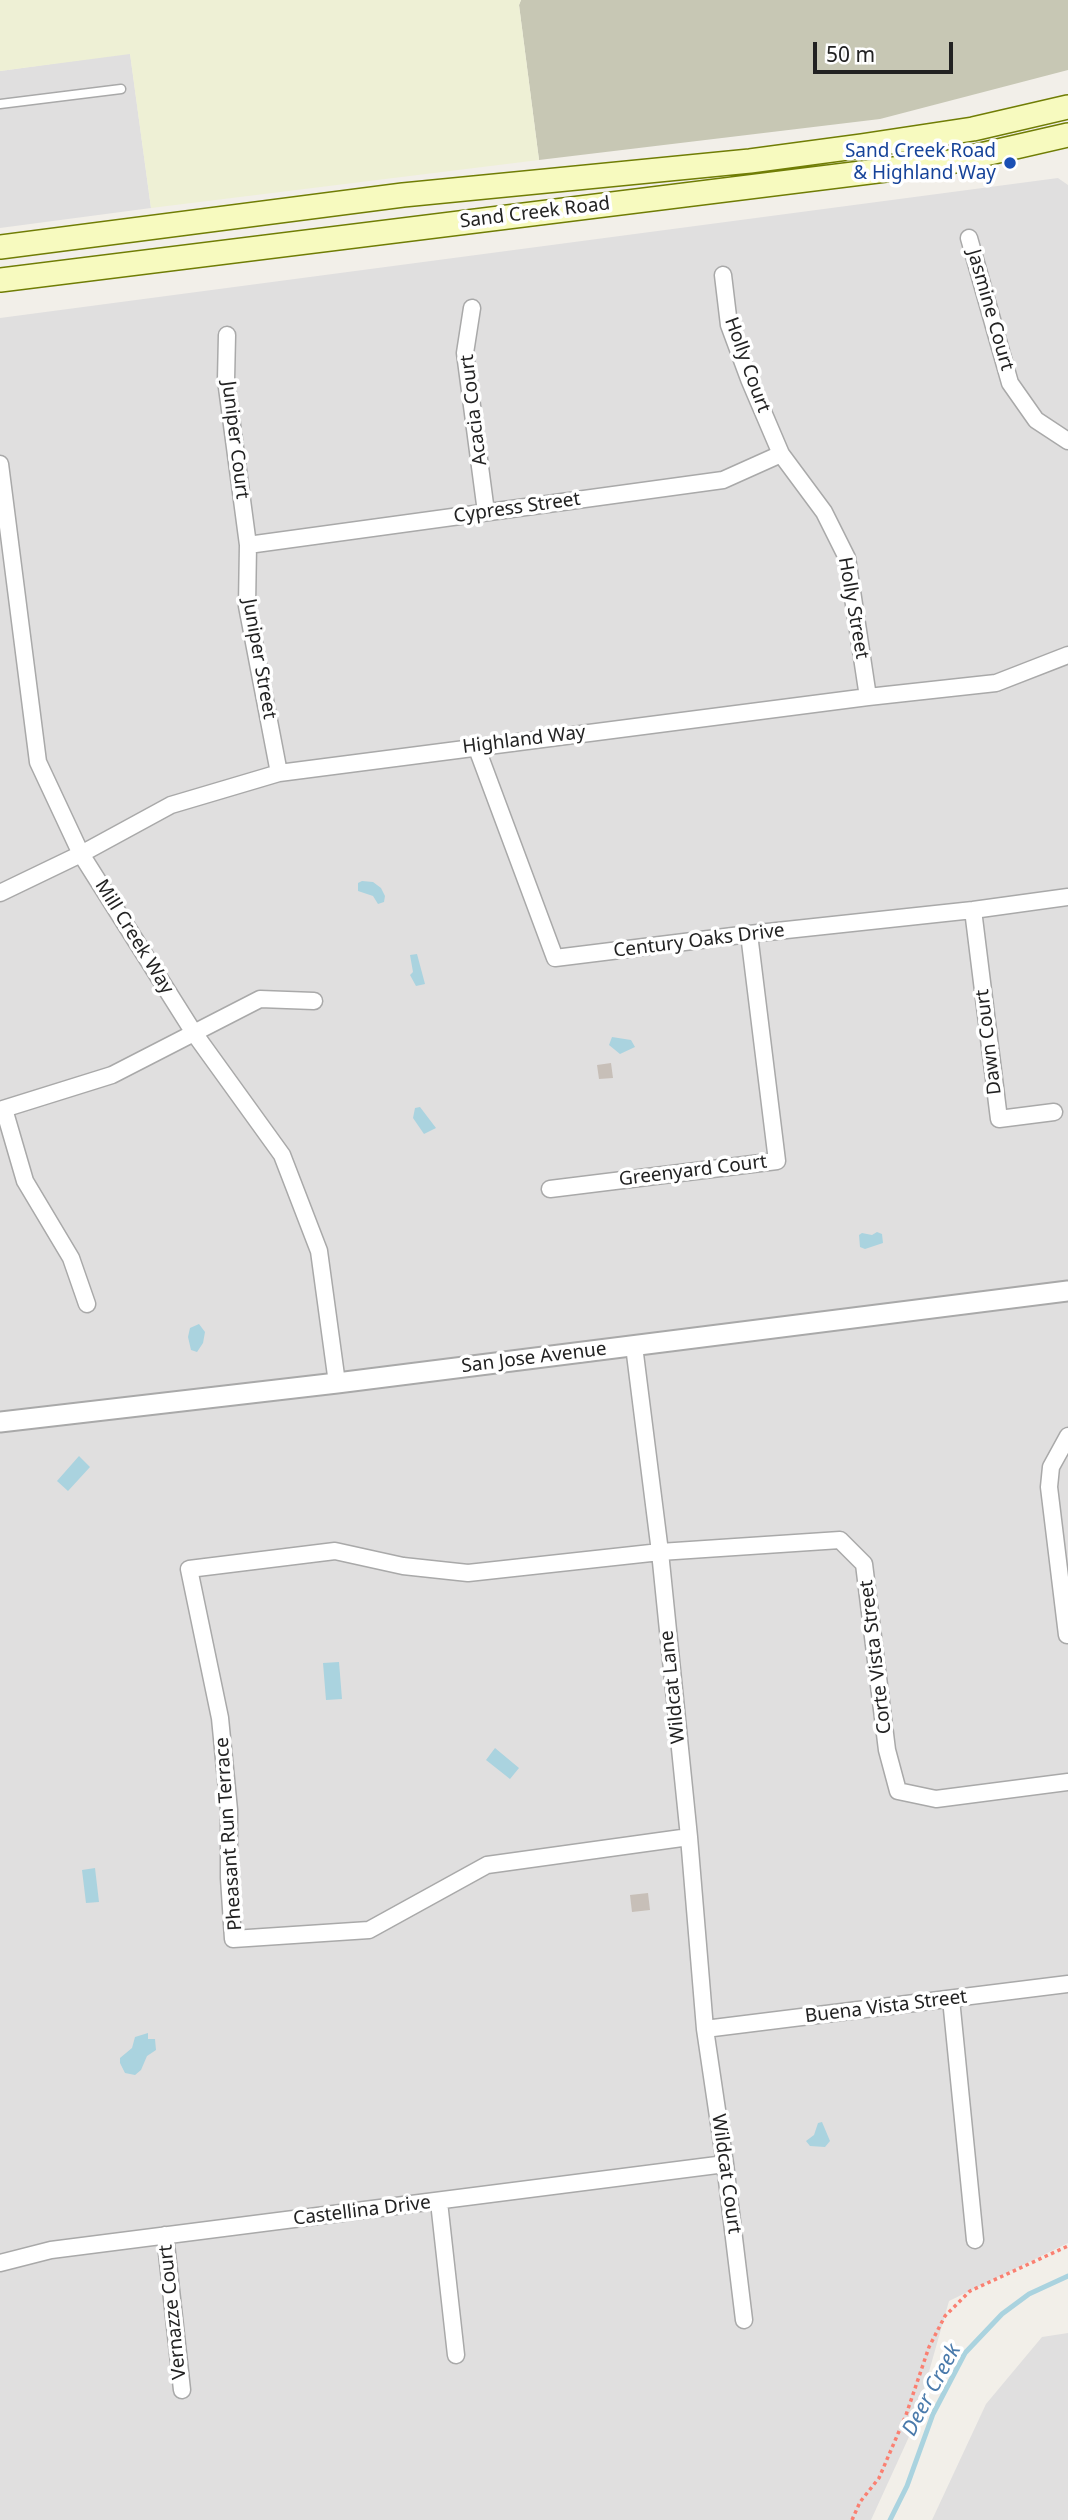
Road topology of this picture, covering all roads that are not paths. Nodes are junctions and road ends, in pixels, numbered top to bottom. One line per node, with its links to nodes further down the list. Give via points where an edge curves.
1 (121, 89): 2 (lane)
2 (0, 104)
3 (1068, 107): 6 (main road, Sand Creek Road, via 974,129 750,161 403,195)
4 (1068, 135): 8 (main road, Sand Creek Road, via 950,162)
5 (969, 238): 11 (street, Jasmine Court, via 1010,383 1036,420)
6 (0, 247)
7 (723, 275): 12 (street, Holly Court, via 729,325)
8 (0, 280)
9 (472, 307): 14 (street, Acacia Court, via 465,353)
10 (227, 335): 15 (street, Juniper Court, via 226,380)
11 (1068, 441)
12 (781, 454): 14 (street, Cypress Street, via 723,480); 17 (street, Holly Street, via 824,512 847,558)
13 (0, 464): 20 (street, Mill Creek Way, via 38,762)
14 (486, 512): 15 (street, Cypress Street)
15 (248, 545): 19 (street, Juniper Street, via 247,606)
16 (1068, 655): 17 (street, Highland Way, via 996,683)
17 (868, 697): 18 (street, Highland Way)
18 (476, 746): 19 (street, Highland Way); 24 (street, Century Oaks Drive, via 555,958)
19 (279, 773): 20 (street, Highland Way, via 171,805)
20 (81, 854): 21 (street, Highland Way); 26 (street, Mill Creek Way)
21 (0, 893)
22 (1068, 897): 23 (street, Century Oaks Drive)
23 (973, 910): 24 (street, Century Oaks Drive); 28 (street, Dawn Court, via 999,1119)
24 (749, 934): 29 (street, Greenyard Court, via 776,1161)
25 (314, 1001): 26 (street, via 260,999)
26 (194, 1033): 27 (street, via 113,1074); 33 (street, Mill Creek Way, via 282,1155 319,1251)
27 (2, 1109): 31 (street, via 25,1181 71,1258)
28 (1054, 1112)
29 (550, 1189)
30 (1068, 1292): 32 (street, San Jose Avenue)
31 (88, 1304)
32 (634, 1346): 33 (street, San Jose Avenue); 36 (street, Wildcat Lane)
33 (337, 1383): 34 (street, San Jose Avenue)
34 (0, 1422)
35 (1067, 1436): 37 (street, via 1051,1467 1049,1487)
36 (660, 1552): 38 (street, Corte Vista Street, via 840,1540 864,1564 887,1750 898,1791 936,1799); 39 (street, Wildcat Lane); 39 (street, Pheasant Run Terrace, via 468,1573 403,1566 335,1551 189,1569 220,1718 229,1810 233,1939 369,1930 487,1865)
37 (1067, 1636)
38 (1068, 1782)
39 (689, 1837): 42 (street, Wildcat Lane)
40 (1068, 1984): 41 (street, Buena Vista Street)
41 (951, 1999): 42 (street, Buena Vista Street); 46 (street)
42 (705, 2029): 43 (street, Wildcat Court)
43 (725, 2164): 44 (street, Castellina Drive); 48 (street, Wildcat Court)
44 (439, 2202): 45 (street, Castellina Drive); 49 (street)
45 (165, 2235): 47 (street, Castellina Drive, via 51,2250); 50 (street, Vernazze Court)
46 (975, 2240)
47 (0, 2263)
48 (744, 2320)
49 (456, 2355)
50 (182, 2390)

